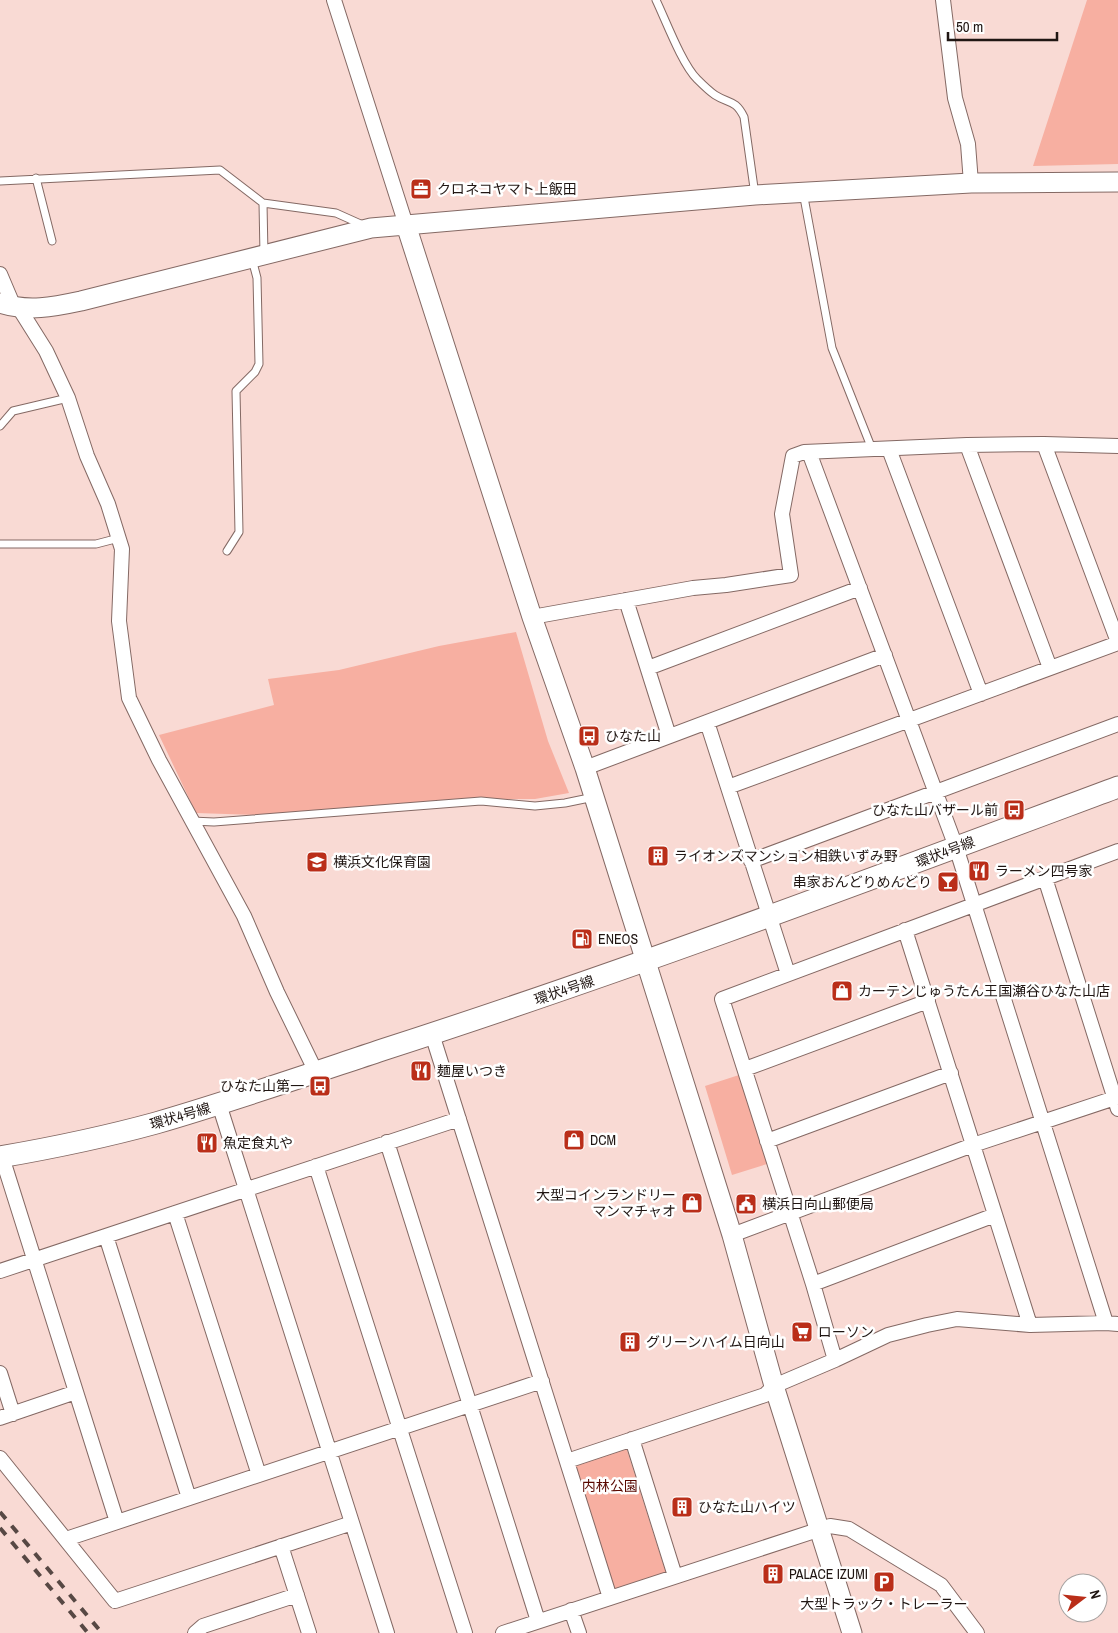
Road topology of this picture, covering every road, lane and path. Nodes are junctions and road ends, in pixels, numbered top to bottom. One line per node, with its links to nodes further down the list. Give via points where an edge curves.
1 (334, 0): 11 (street)
2 (656, 0): 9 (lane, via 696,78 714,95 739,108 745,125)
3 (943, 0): 7 (street, via 955,98 968,144)
4 (36, 178): 5 (lane); 10 (lane, via 220,170); 13 (lane)
5 (0, 181)
6 (1118, 182): 7 (street)
7 (971, 183): 8 (street)
8 (803, 192): 9 (street); 23 (lane, via 832,348)
9 (755, 195): 11 (street)
10 (263, 203): 12 (lane, via 336,213); 14 (lane)
11 (406, 225): 12 (street); 30 (street)
12 (371, 228): 14 (street)
13 (52, 241)
14 (258, 257): 16 (street, via 81,301 45,308); 27 (lane, via 259,364 236,391 239,532)
15 (0, 274): 16 (street)
16 (11, 306): 17 (street, via 46,351)
17 (68, 398): 18 (lane, via 13,411); 25 (street)
18 (0, 426)
19 (1044, 444): 20 (street); 21 (street); 31 (street)
20 (967, 445): 22 (street); 34 (street)
21 (1118, 446)
22 (889, 449): 23 (street); 35 (street)
23 (872, 450): 24 (street)
24 (809, 452): 28 (street); 29 (street, via 793,456 782,514 791,575)
25 (119, 538): 26 (lane, via 96,544); 45 (street, via 122,549 119,621 129,698)
26 (0, 544)
27 (227, 551)
28 (860, 588): 32 (street); 33 (street)
29 (626, 600): 30 (street); 33 (street)
30 (532, 617): 40 (street)
31 (1118, 642): 34 (street)
32 (885, 655): 36 (street); 37 (street)
33 (648, 668): 39 (street)
34 (1050, 668): 35 (street)
35 (981, 694): 36 (street)
36 (909, 720): 41 (street); 43 (street)
37 (707, 722): 39 (street); 41 (street)
38 (1118, 724): 43 (street)
39 (669, 736): 40 (street)
40 (585, 768): 44 (street)
41 (728, 787): 48 (street)
42 (1118, 787): 46 (main road, 環状4号線)
43 (936, 792): 46 (street); 48 (street)
44 (594, 797): 45 (lane, via 536,806 481,802 214,822); 53 (street)
45 (191, 821): 58 (street, via 244,916)
46 (956, 847): 50 (street); 51 (main road, 環状4号線)
47 (1117, 854): 49 (street)
48 (752, 861): 51 (street)
49 (1045, 878): 50 (street); 60 (street)
50 (974, 904): 52 (street); 63 (street)
51 (770, 917): 53 (main road, 環状4号線); 54 (street)
52 (905, 930): 54 (street); 55 (street)
53 (647, 962): 56 (main road, 環状4号線); 73 (street)
54 (788, 974): 57 (street, via 722,999)
55 (928, 1001): 57 (street); 59 (street)
56 (432, 1034): 58 (main road, 環状4号線); 62 (street)
57 (745, 1069): 64 (street)
58 (316, 1072): 61 (main road, 環状4号線)
59 (951, 1073): 64 (street); 66 (street)
60 (1117, 1102): 63 (street)
61 (219, 1104): 67 (main road, 環状4号線, via 94,1139); 69 (street)
62 (459, 1119): 65 (street); 82 (street)
63 (1043, 1122): 66 (street); 78 (street)
64 (767, 1140): 71 (street)
65 (387, 1142): 68 (street); 85 (street)
66 (973, 1145): 71 (street); 72 (street)
67 (1, 1157): 75 (street)
68 (316, 1166): 69 (street); 87 (street)
69 (246, 1189): 70 (street); 89 (street)
70 (175, 1213): 74 (street); 92 (street)
71 (790, 1214): 73 (street); 77 (street)
72 (995, 1215): 77 (street); 79 (street)
73 (732, 1235): 83 (street)
74 (106, 1236): 75 (street); 93 (street)
75 (34, 1260): 76 (street); 84 (street)
76 (0, 1271)
77 (813, 1284): 80 (street)
78 (1112, 1323): 79 (street)
79 (1030, 1325): 80 (street, via 957,1319 888,1335)
80 (835, 1360): 83 (street)
81 (0, 1374): 86 (street)
82 (542, 1382): 85 (street); 91 (street)
83 (774, 1386): 88 (street, via 765,1395); 96 (street)
84 (76, 1392): 86 (street); 94 (street)
85 (470, 1405): 87 (street); 103 (street)
86 (6, 1416)
87 (400, 1429): 89 (street); 107 (street)
88 (632, 1439): 91 (street); 99 (street)
89 (330, 1452): 92 (street); 95 (street)
90 (0, 1458): 97 (street)
91 (567, 1461): 101 (street)
92 (259, 1475): 93 (street)
93 (189, 1498): 94 (street)
94 (117, 1522): 97 (street)
95 (352, 1523): 98 (street); 106 (street)
96 (819, 1528): 99 (street); 110 (street); 111 (street, via 849,1529 941,1585)
97 (66, 1539): 98 (street, via 115,1601)
98 (281, 1546): 100 (street)
99 (675, 1576): 101 (street)
100 (297, 1595): 104 (street, via 203,1626); 105 (street)
101 (610, 1598): 102 (street)
102 (571, 1610): 103 (street); 109 (street)
103 (538, 1621): 108 (street)
104 (194, 1633)
105 (309, 1633)
106 (387, 1633)
107 (465, 1633)
108 (503, 1633)
109 (579, 1633)
110 (852, 1633)
111 (978, 1633)

